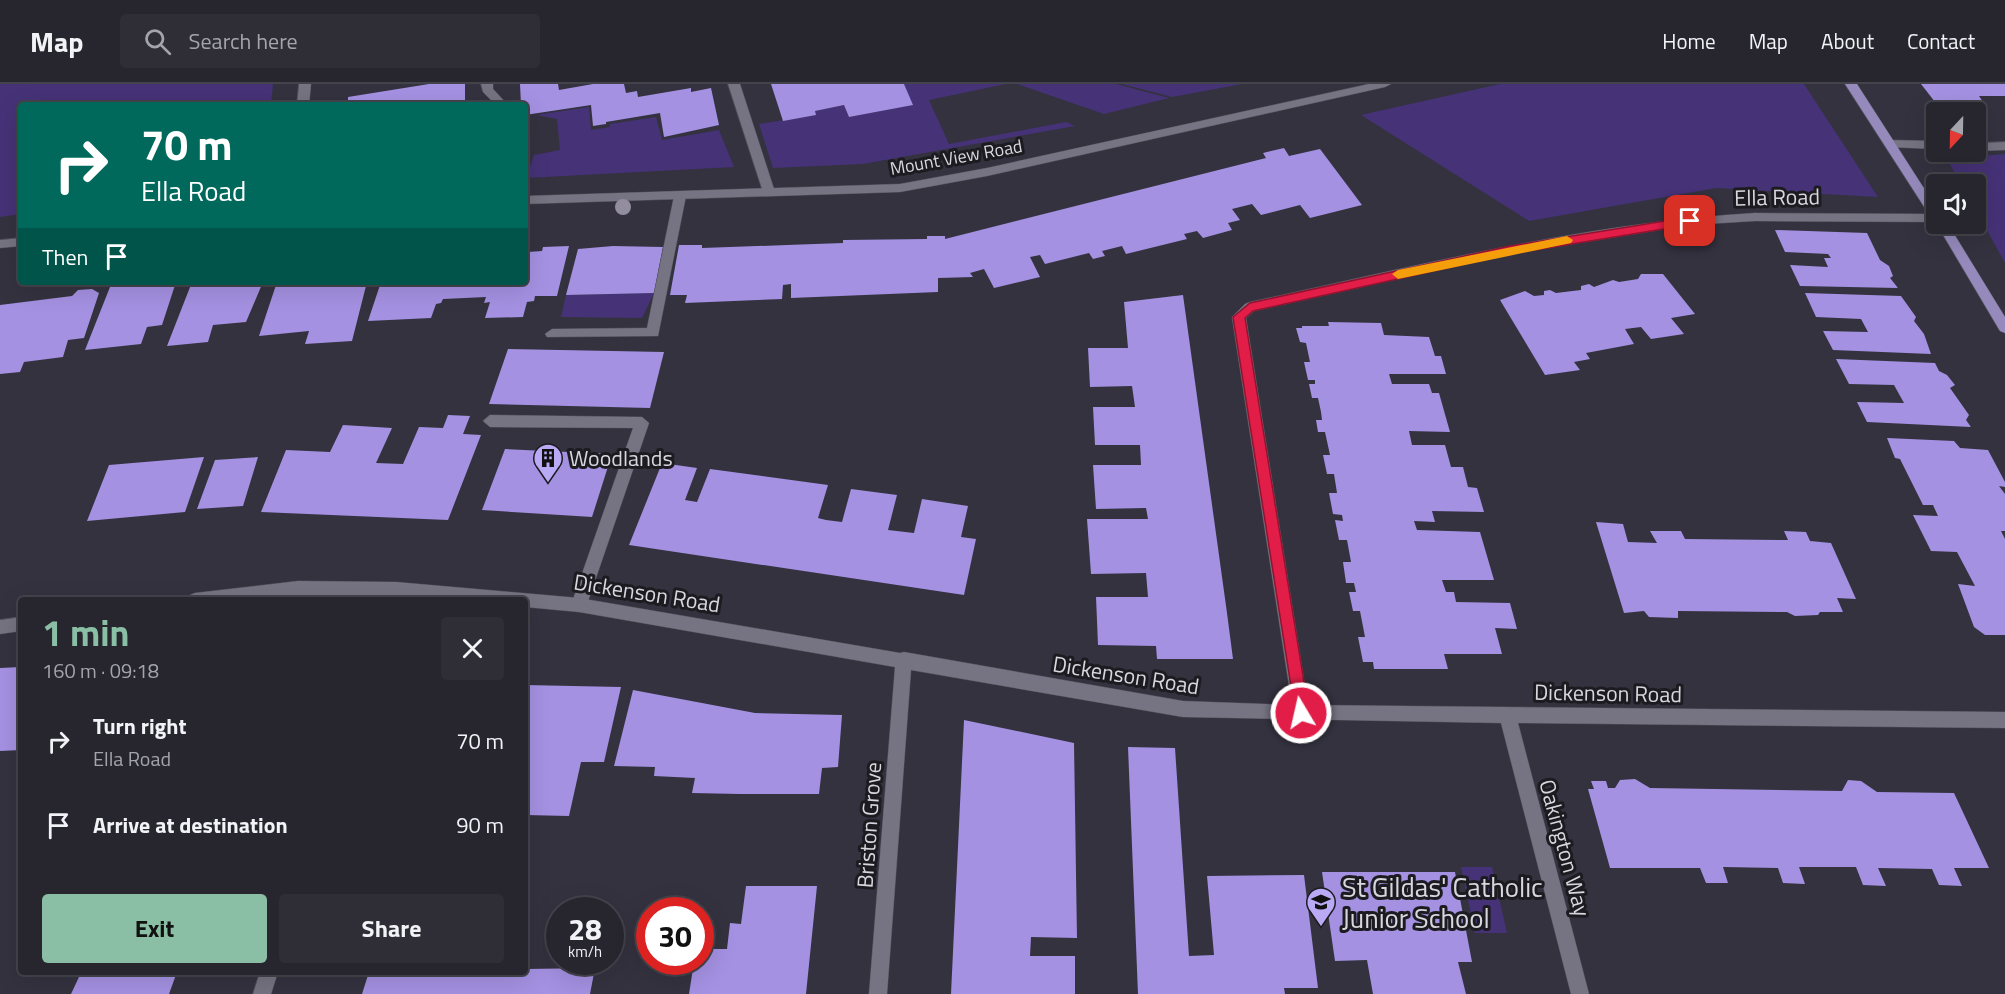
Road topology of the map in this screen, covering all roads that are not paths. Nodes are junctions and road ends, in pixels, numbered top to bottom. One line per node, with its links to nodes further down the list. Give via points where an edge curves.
1 (305, 84): 6 (street)
2 (487, 84): 7 (street, via 487,90)
3 (734, 84): 12 (street)
4 (1385, 84): 12 (street, Mount View Road, via 900,188)
5 (1851, 84): 10 (main road)
6 (303, 102)
7 (499, 102)
8 (1926, 145): 10 (street)
9 (2005, 146): 11 (street)
10 (1892, 147): 15 (main road)
11 (1986, 147)
12 (770, 192): 13 (street, Mount View Road)
13 (680, 196): 14 (street, Mount View Road); 21 (street, via 653,333)
14 (528, 200)
15 (1926, 200)
16 (1926, 214): 31 (street, Ella Road, via 1690,221 1510,250 1250,307 1239,317)
17 (1947, 234): 20 (main road)
18 (18, 242): 19 (street)
19 (0, 244)
20 (2005, 328)
21 (552, 334)
22 (490, 421): 27 (street, via 642,423)
23 (394, 594): 24 (street, Dickenson Road, via 298,588); 25 (street, Dickenson Road)
24 (218, 597)
25 (444, 597)
26 (528, 602): 27 (street, Dickenson Road)
27 (579, 605): 30 (street, Dickenson Road)
28 (18, 624): 29 (street)
29 (0, 627)
30 (904, 659): 31 (street, Dickenson Road, via 1183,709); 36 (street, Briston Grove)
31 (1301, 713): 32 (street, Dickenson Road)
32 (1507, 714): 33 (street, Dickenson Road); 37 (street, Oakington Way)
33 (2005, 720)
34 (268, 975): 35 (street)
35 (262, 994)
36 (878, 994)
37 (1580, 994)

